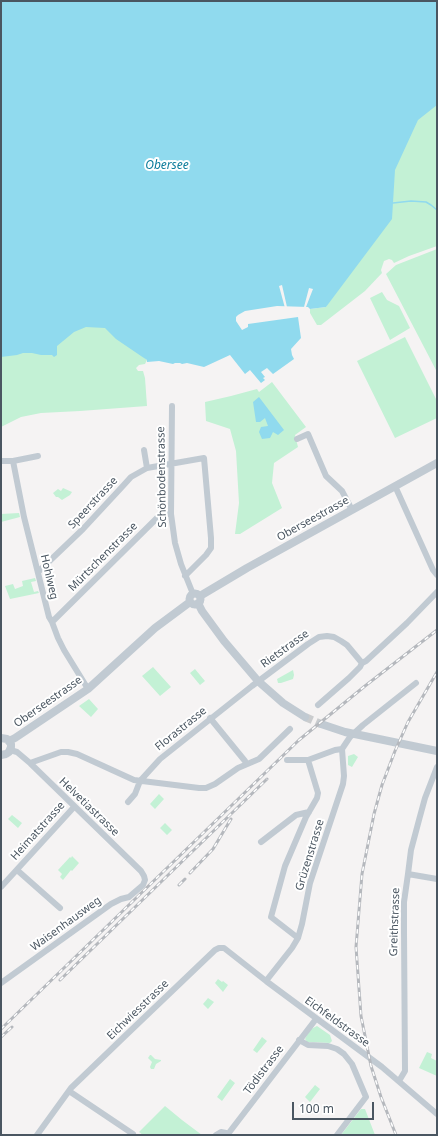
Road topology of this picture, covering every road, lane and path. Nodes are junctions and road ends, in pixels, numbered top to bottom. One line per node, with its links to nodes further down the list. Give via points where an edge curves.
1 (172, 406): 7 (street, Schönbodenstrasse)
2 (297, 439): 11 (street, via 308,434 326,476 342,490)
3 (144, 450): 9 (street)
4 (38, 456): 6 (street)
5 (1, 461): 6 (street)
6 (13, 461): 13 (street, Hohlweg)
7 (172, 463): 9 (street, Speerstrasse); 12 (street, Schönbodenstrasse); 15 (street, Speerstrasse, via 204,458 211,548)
8 (437, 463): 10 (street, Oberseestrasse)
9 (147, 468): 13 (street, Speerstrasse, via 120,488 83,529)
10 (395, 486): 11 (street, Oberseestrasse); 14 (street)
11 (352, 510): 17 (street, Oberseestrasse)
12 (171, 514): 15 (street, Schönbodenstrasse, via 175,543); 18 (street, Mürtschenstrasse, via 158,517)
13 (38, 572): 18 (street, Hohlweg)
14 (437, 575)
15 (185, 576): 17 (street, Schönbodenstrasse)
16 (437, 592): 19 (street, via 402,628)
17 (195, 599): 20 (street, Schönbodenstrasse, via 224,641); 22 (street, Oberseestrasse, via 152,631)
18 (52, 622): 22 (street, Hohlweg, via 61,644)
19 (362, 663): 20 (street, Rietstrasse, via 341,641 334,637 320,637); 23 (street)
20 (258, 681): 24 (street, Schönbodenstrasse); 25 (street, Florastrasse)
21 (416, 683): 28 (street)
22 (88, 689): 30 (street, Oberseestrasse, via 15,738)
23 (318, 705)
24 (305, 717)
25 (210, 718): 37 (street); 39 (street, Florastrasse, via 160,759)
26 (321, 724): 28 (street)
27 (290, 730): 37 (street, via 259,759)
28 (354, 734): 31 (street); 32 (street)
29 (1, 738): 30 (street, via 5,738)
30 (10, 745): 33 (street, Oberseestrasse, via 6,754); 36 (street, Helvetiastrasse)
31 (342, 749): 35 (street); 50 (street, Grüzenstrasse, via 343,784 310,883)
32 (437, 751)
33 (1, 755)
34 (287, 760): 35 (street)
35 (308, 760): 42 (street, via 318,793)
36 (30, 763): 39 (street, via 68,752 127,778); 41 (street, Helvetiastrasse)
37 (246, 764): 39 (street, via 206,788)
38 (437, 767): 45 (street, Greithstrasse, via 422,808 411,850)
39 (140, 781): 40 (street, Florastrasse, via 135,794)
40 (128, 802)
41 (74, 807): 44 (street, Heimatstrasse); 47 (street, Helvetiastrasse, via 141,872 145,880)
42 (309, 812): 43 (street, via 296,815); 50 (street, via 285,866 271,917)
43 (261, 842)
44 (17, 870): 48 (street, Heimatstrasse); 49 (street, Heimatstrasse)
45 (408, 874): 46 (street); 56 (street, Greithstrasse, via 404,902 405,1071)
46 (437, 879)
47 (143, 885): 53 (street, Waisenhausweg, via 129,897 111,904)
48 (1, 887)
49 (60, 908)
50 (298, 938): 52 (street, Grüzenstrasse)
51 (224, 948): 52 (street, Eichfeldstrasse); 57 (street, Eichwiesstrasse, via 219,948 211,954)
52 (266, 981): 54 (street, Eichfeldstrasse)
53 (1, 983)
54 (316, 1019): 55 (street, Tödistrasse); 56 (street, Eichfeldstrasse)
55 (300, 1040): 62 (street, Tödistrasse); 63 (street, via 308,1045 328,1046 344,1054 352,1064 365,1094 366,1097)
56 (399, 1081): 58 (street, Eichfeldstrasse)
57 (69, 1091): 59 (street); 60 (street, Eichwiesstrasse)
58 (437, 1114)
59 (133, 1134)
60 (37, 1135)
61 (216, 1135): 62 (street, Tödistrasse, via 223,1132)
62 (228, 1135)
63 (337, 1135)

